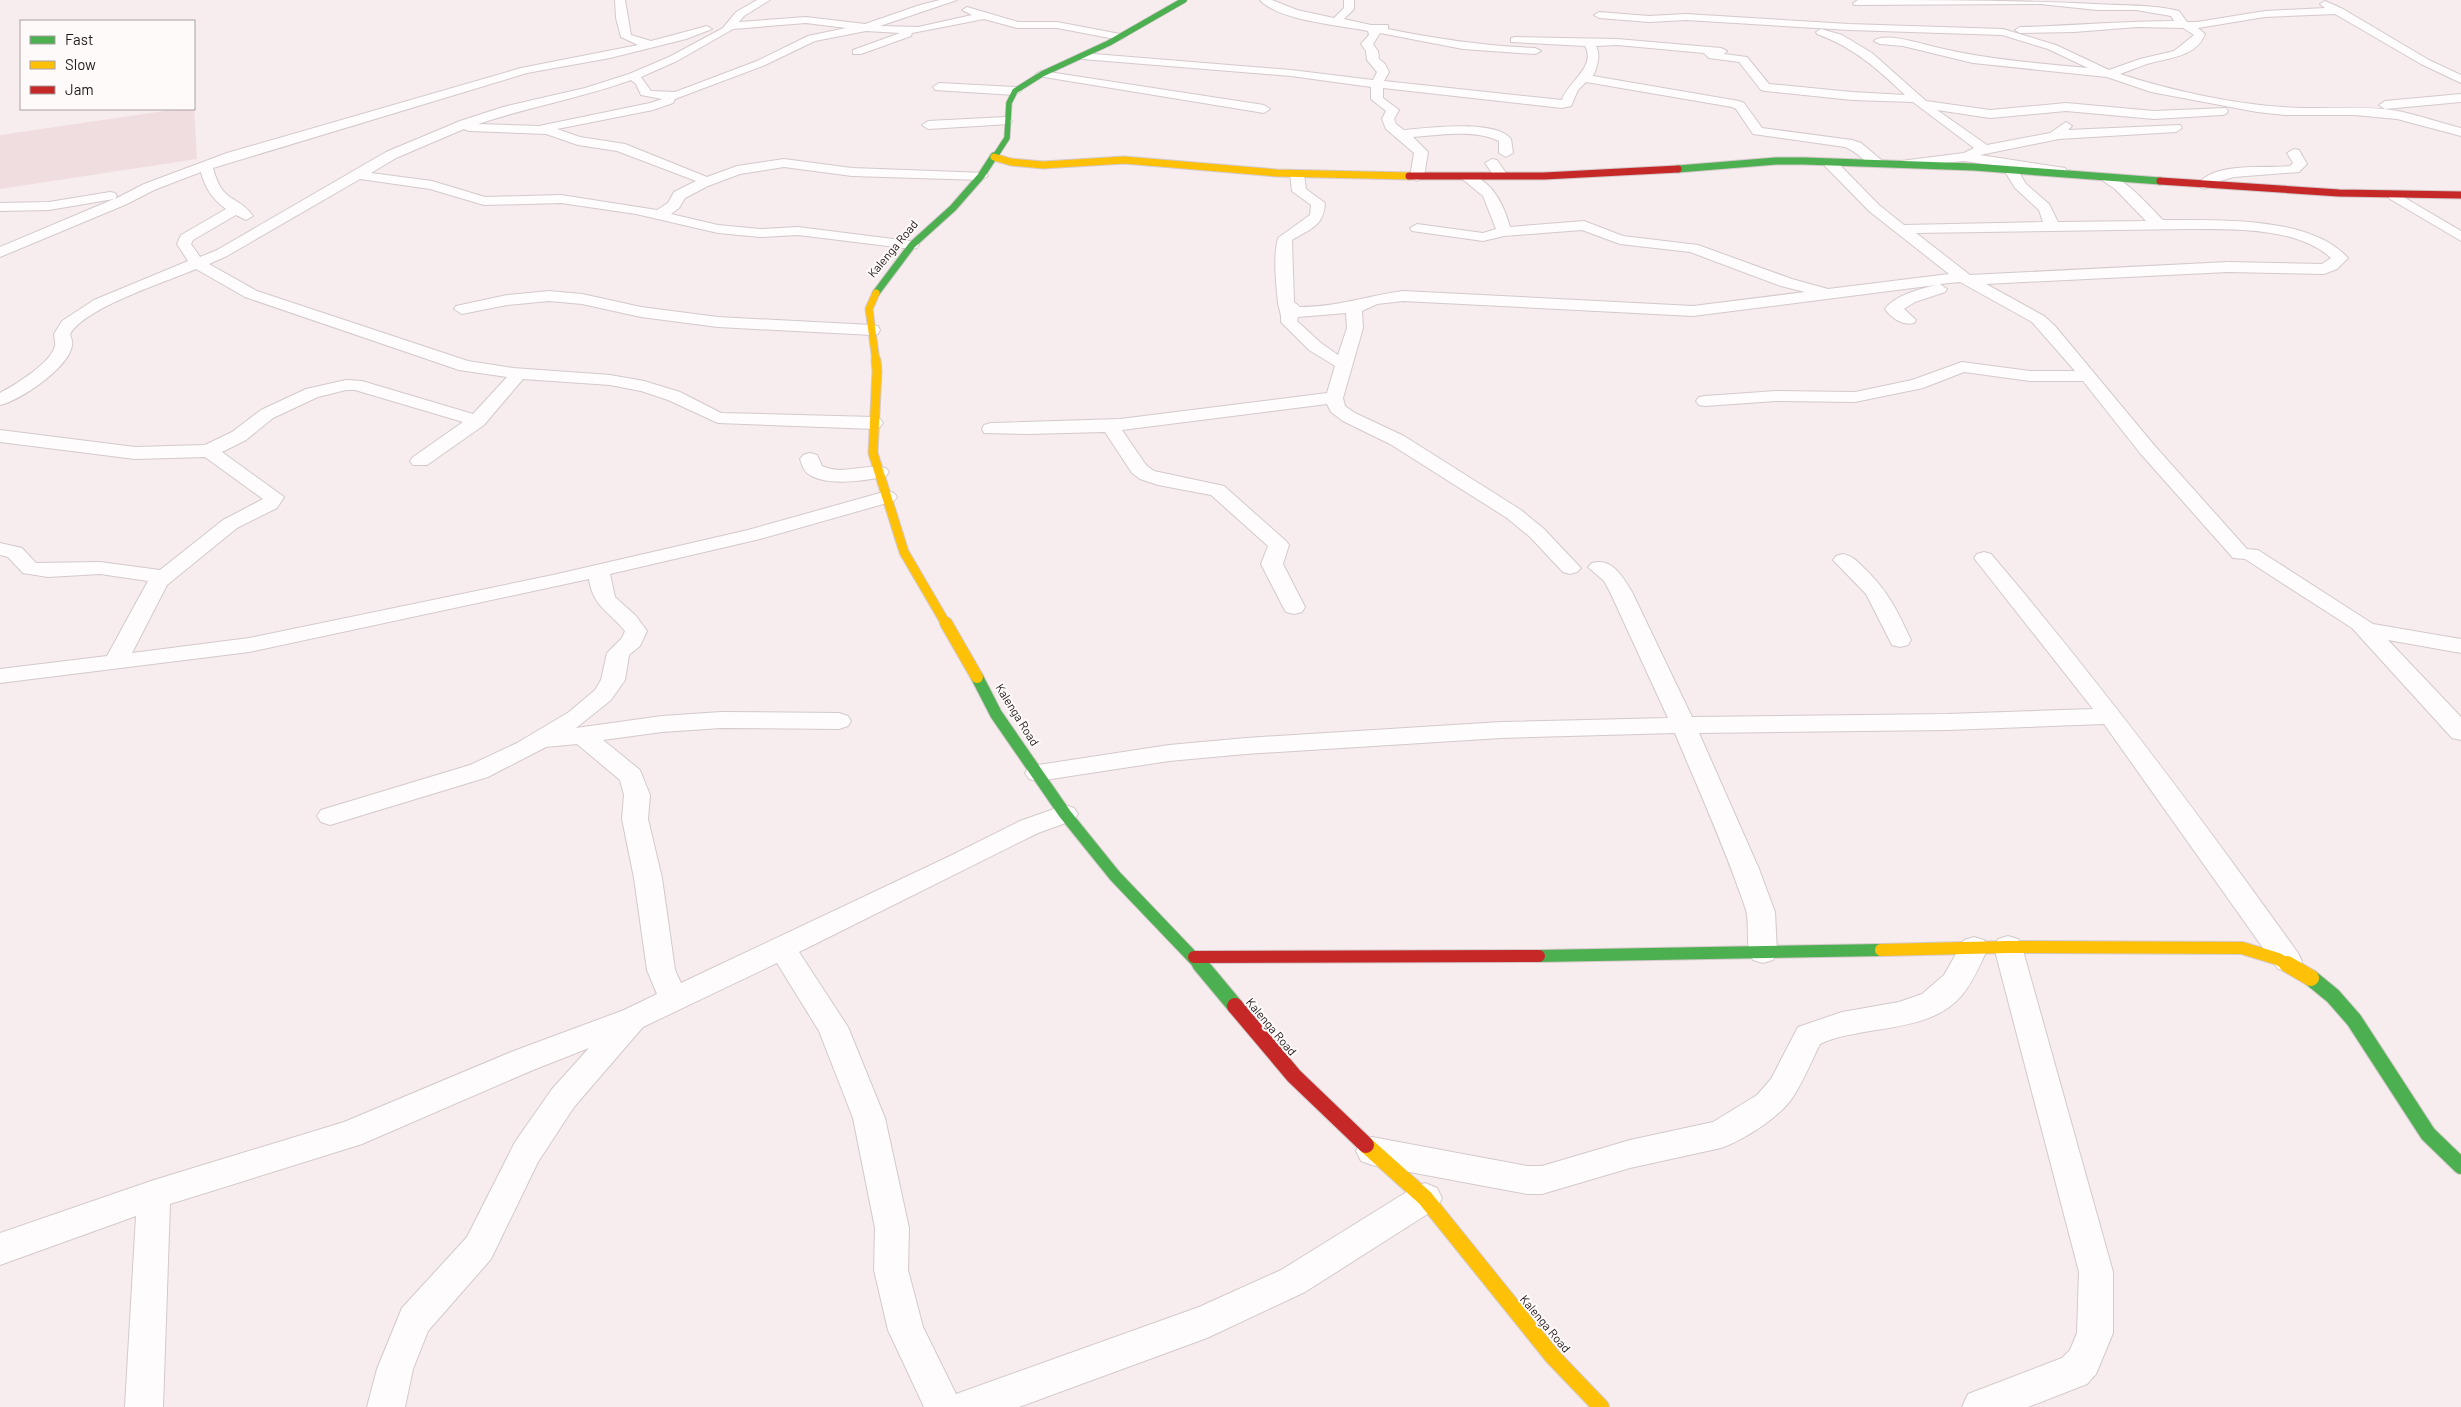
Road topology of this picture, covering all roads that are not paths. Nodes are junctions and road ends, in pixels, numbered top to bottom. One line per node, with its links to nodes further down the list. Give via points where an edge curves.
1 (620, 0): 35 (street, via 626,37)
2 (765, 0): 16 (street)
3 (1184, 0): 29 (street)
4 (1265, 0): 18 (street, via 1294,12)
5 (1349, 0): 18 (street, via 1349,9)
6 (2040, 0): 7 (street); 11 (street); 22 (street, via 2089,7 2155,9 2177,14 2179,22)
7 (2078, 0)
8 (2317, 0): 13 (street)
9 (949, 1): 17 (street); 23 (street)
10 (1857, 2): 11 (street); 24 (street)
11 (1936, 2): 14 (street)
12 (2279, 2): 13 (street)
13 (2329, 6): 15 (street)
14 (1972, 12)
15 (2339, 12): 22 (street, via 2265,14); 48 (street)
16 (740, 14): 20 (street); 34 (street)
17 (982, 16): 27 (street); 29 (street, via 1017,26 1057,25)
18 (1338, 21): 26 (street)
19 (1789, 24): 24 (street); 28 (street, via 1602,10); 30 (street)
20 (732, 26): 23 (street, via 806,20); 42 (street)
21 (1422, 26): 26 (street)
22 (2185, 26): 25 (street, via 2137,24 2074,30); 45 (street, via 2200,34 2181,52 2144,60)
23 (867, 27): 27 (street); 52 (street, via 812,38 761,63)
24 (1879, 27): 25 (street); 32 (street)
25 (2009, 27): 45 (street)
26 (1372, 28): 36 (street, via 1497,50); 49 (street, via 1375,35 1367,44 1373,60 1383,72)
27 (918, 30): 39 (street)
28 (1607, 31)
29 (1120, 37): 41 (street)
30 (1837, 37): 32 (street); 54 (street, via 1862,50)
31 (1515, 40): 36 (street)
32 (1888, 41): 45 (street, via 1973,60)
33 (611, 42): 35 (street)
34 (665, 42): 35 (street); 42 (street, via 675,50)
35 (648, 44): 43 (street, via 610,55)
36 (1590, 46): 37 (street, via 1617,42); 46 (street, via 1591,69)
37 (1706, 49): 40 (street); 54 (street, via 1713,56 1743,59 1762,84 1770,88)
38 (565, 50): 43 (street)
39 (857, 52)
40 (1742, 52)
41 (1082, 56): 44 (street); 49 (street, via 1291,73)
42 (673, 59): 47 (street)
43 (525, 70): 78 (street)
44 (1042, 74): 51 (street); 56 (street)
45 (2109, 74): 55 (street, via 2151,88)
46 (1587, 75): 49 (street, via 1568,94 1567,103 1562,104); 76 (street, via 1590,80 1609,85 1735,104 1740,106 1758,131 1846,143 1856,146)
47 (633, 76): 52 (street, via 642,82 649,94); 62 (street)
48 (2461, 79)
49 (1377, 84): 67 (street, via 1377,99 1393,110 1388,123)
50 (939, 87): 51 (street)
51 (1015, 91): 61 (street, Kalenga Road)
52 (678, 96): 65 (street, via 653,106)
53 (2461, 98): 58 (street)
54 (1920, 102): 59 (street); 63 (street)
55 (2249, 107): 57 (street); 59 (street, via 2171,114 2066,108 2003,114)
56 (1264, 110)
57 (2272, 110): 58 (street); 68 (street, via 2190,126)
58 (2334, 111): 66 (street, via 2398,116)
59 (1965, 112): 63 (street)
60 (2086, 118): 68 (street, via 2070,122)
61 (1006, 121): 64 (street); 72 (street, Kalenga Road, via 1006,138)
62 (464, 124): 65 (street, via 473,129); 81 (street, via 391,155)
63 (1948, 124): 69 (street, via 1980,145)
64 (928, 125)
65 (540, 129): 87 (street, via 578,141 620,147 694,174)
66 (2461, 132)
67 (1402, 134): 70 (street, via 1490,132 1505,139); 84 (street, via 1420,152)
68 (2055, 136): 69 (street)
69 (1981, 150): 73 (street)
70 (1506, 153)
71 (2294, 153): 88 (street, via 2300,164 2294,169 2227,174)
72 (994, 157): 80 (street, via 1043,166 1124,160); 82 (street, Kalenga Road)
73 (1963, 157): 77 (street); 86 (street)
74 (1492, 163): 83 (street)
75 (1830, 163): 76 (street); 83 (street, via 1776,161 1631,173); 99 (street, via 1874,208)
76 (1878, 163): 77 (street)
77 (1904, 164): 79 (street)
78 (206, 166): 89 (street); 93 (street, via 219,197)
79 (2011, 170): 86 (street); 97 (street, via 2020,187 2045,206)
80 (1297, 174): 84 (street); 111 (street, via 1299,191 1318,206 1317,216 1284,239 1284,298)
81 (358, 176): 94 (street, via 432,185 484,201 561,199); 96 (street)
82 (981, 176): 87 (street, via 852,172 784,163 737,170); 102 (street, Kalenga Road, via 953,208)
83 (1501, 176): 85 (street)
84 (1417, 177): 85 (street)
85 (1468, 178): 100 (street, via 1484,186 1498,209)
86 (2102, 178): 88 (street); 95 (street, via 2120,186)
87 (703, 183): 94 (street, via 679,195 674,205)
88 (2204, 185): 91 (street)
89 (149, 188): 92 (street, via 49,206); 103 (street)
90 (2461, 195): 91 (street)
91 (2395, 196): 101 (street)
92 (0, 207)
93 (236, 209): 96 (street); 104 (street, via 186,238 184,244)
94 (658, 216): 102 (street, via 718,230 760,233 798,230)
95 (2159, 225): 97 (street); 106 (street, via 2271,229 2327,247 2340,258 2324,269 2219,267)
96 (269, 226): 104 (street)
97 (2051, 226): 99 (street)
98 (1417, 228): 100 (street, via 1480,237)
99 (1902, 229): 106 (street)
100 (1504, 232): 108 (street, via 1584,225 1620,240 1693,248 1787,283)
101 (2461, 237)
102 (912, 245): 113 (street, Kalenga Road, via 877,289 869,309)
103 (0, 252)
104 (197, 264): 115 (street, via 251,294 439,359); 118 (street, via 100,303 82,314 68,324 62,334 64,345 57,359 23,388)
105 (1887, 272): 107 (street)
106 (1967, 280): 107 (street); 112 (street, via 1927,291 1893,309); 116 (street, via 2038,319)
107 (1906, 283): 108 (street)
108 (1828, 293): 109 (street, via 1693,311 1403,296 1379,298)
109 (1354, 308): 111 (street, via 1304,313); 114 (street, via 1355,328)
110 (462, 309): 113 (street, via 549,296 718,322)
111 (1290, 309): 114 (street, via 1289,322 1304,337 1326,355)
112 (1908, 320)
113 (872, 330): 121 (street, Kalenga Road, via 877,371)
114 (1345, 364): 117 (street)
115 (518, 374): 120 (street, via 508,390); 121 (street, via 584,377 644,386 674,396 718,418)
116 (2088, 376): 119 (street, via 2030,376 1962,367 1918,384 1872,395); 138 (street, via 2141,442 2246,554)
117 (1334, 398): 122 (street, via 1293,400); 134 (street, via 1337,408 1349,417 1397,440 1514,514)
118 (0, 400)
119 (1705, 401)
120 (478, 421): 125 (street, via 356,385 346,385 316,392 267,414 239,436); 127 (street)
121 (874, 423): 128 (street, Kalenga Road, via 873,453)
122 (1110, 426): 123 (street, via 1071,430); 137 (street, via 1147,475 1158,480 1218,490 1279,545 1272,564)
123 (991, 429)
124 (0, 436): 125 (street, via 58,446 135,453)
125 (209, 451): 136 (street, via 274,500 230,524)
126 (810, 459): 128 (street, via 814,469 824,474 846,476)
127 (420, 461)
128 (879, 472): 129 (street, Kalenga Road)
129 (887, 497): 135 (street, via 753,535); 149 (street, Kalenga Road, via 904,552 966,654 996,714)
130 (0, 549): 136 (street, via 15,552 30,569 100,568)
131 (1984, 558): 143 (street, via 2048,633)
132 (1843, 560): 139 (street, via 1878,596)
133 (1599, 567): 145 (street, via 1621,592)
134 (1570, 568)
135 (598, 570): 141 (street, via 249,645); 148 (street, via 603,595 632,624 636,631 634,638 618,653 614,680 603,695 577,718)
136 (163, 578): 141 (street)
137 (1294, 607)
138 (2366, 629): 140 (street); 146 (street)
139 (1900, 640)
140 (2461, 646)
141 (115, 663): 142 (street)
142 (0, 676)
143 (2110, 716): 145 (street, via 1948,722); 157 (street, via 2181,808)
144 (839, 721): 147 (street, via 721,720)
145 (1682, 725): 149 (street, via 1501,730 1246,746 1169,753); 155 (street, via 1746,868 1761,912)
146 (2461, 732)
147 (581, 734): 148 (street); 158 (street, via 635,783 635,819 648,878 661,970)
148 (539, 741): 151 (street, via 479,771)
149 (1038, 773): 150 (street, Kalenga Road)
150 (1065, 814): 153 (street, via 1029,827); 156 (street, Kalenga Road, via 1115,876)
151 (330, 816)
152 (2008, 947): 154 (street); 157 (street, via 2242,948 2262,951); 170 (street, via 2096,1272 2095,1334 2083,1362 2074,1371)
153 (782, 948): 158 (street); 167 (street, via 833,1027 868,1118 891,1218 891,1270 906,1330)
154 (1974, 948): 155 (street); 160 (street, via 1960,976 1946,994 1922,1007 1835,1026 1809,1036 1782,1088 1768,1104 1721,1134 1630,1154 1542,1180 1527,1180)
155 (1763, 952): 156 (street, via 1456,958)
156 (1194, 958): 160 (street, Kalenga Road, via 1294,1076)
157 (2288, 961): 161 (street, via 2321,984 2359,1024 2429,1135)
158 (674, 999): 159 (street)
159 (635, 1018): 162 (street, via 522,1061 350,1134); 166 (street, via 563,1098 526,1152 479,1248 415,1320 395,1369)
160 (1372, 1151): 163 (street, Kalenga Road)
161 (2461, 1166)
162 (154, 1195): 164 (street); 165 (street)
163 (1425, 1198): 168 (street, via 1293,1281 1224,1313); 169 (street, Kalenga Road, via 1553,1357)
164 (0, 1249)
165 (144, 1407)
166 (386, 1407)
167 (943, 1407)
168 (970, 1407)
169 (1601, 1407)
170 (1981, 1407)

